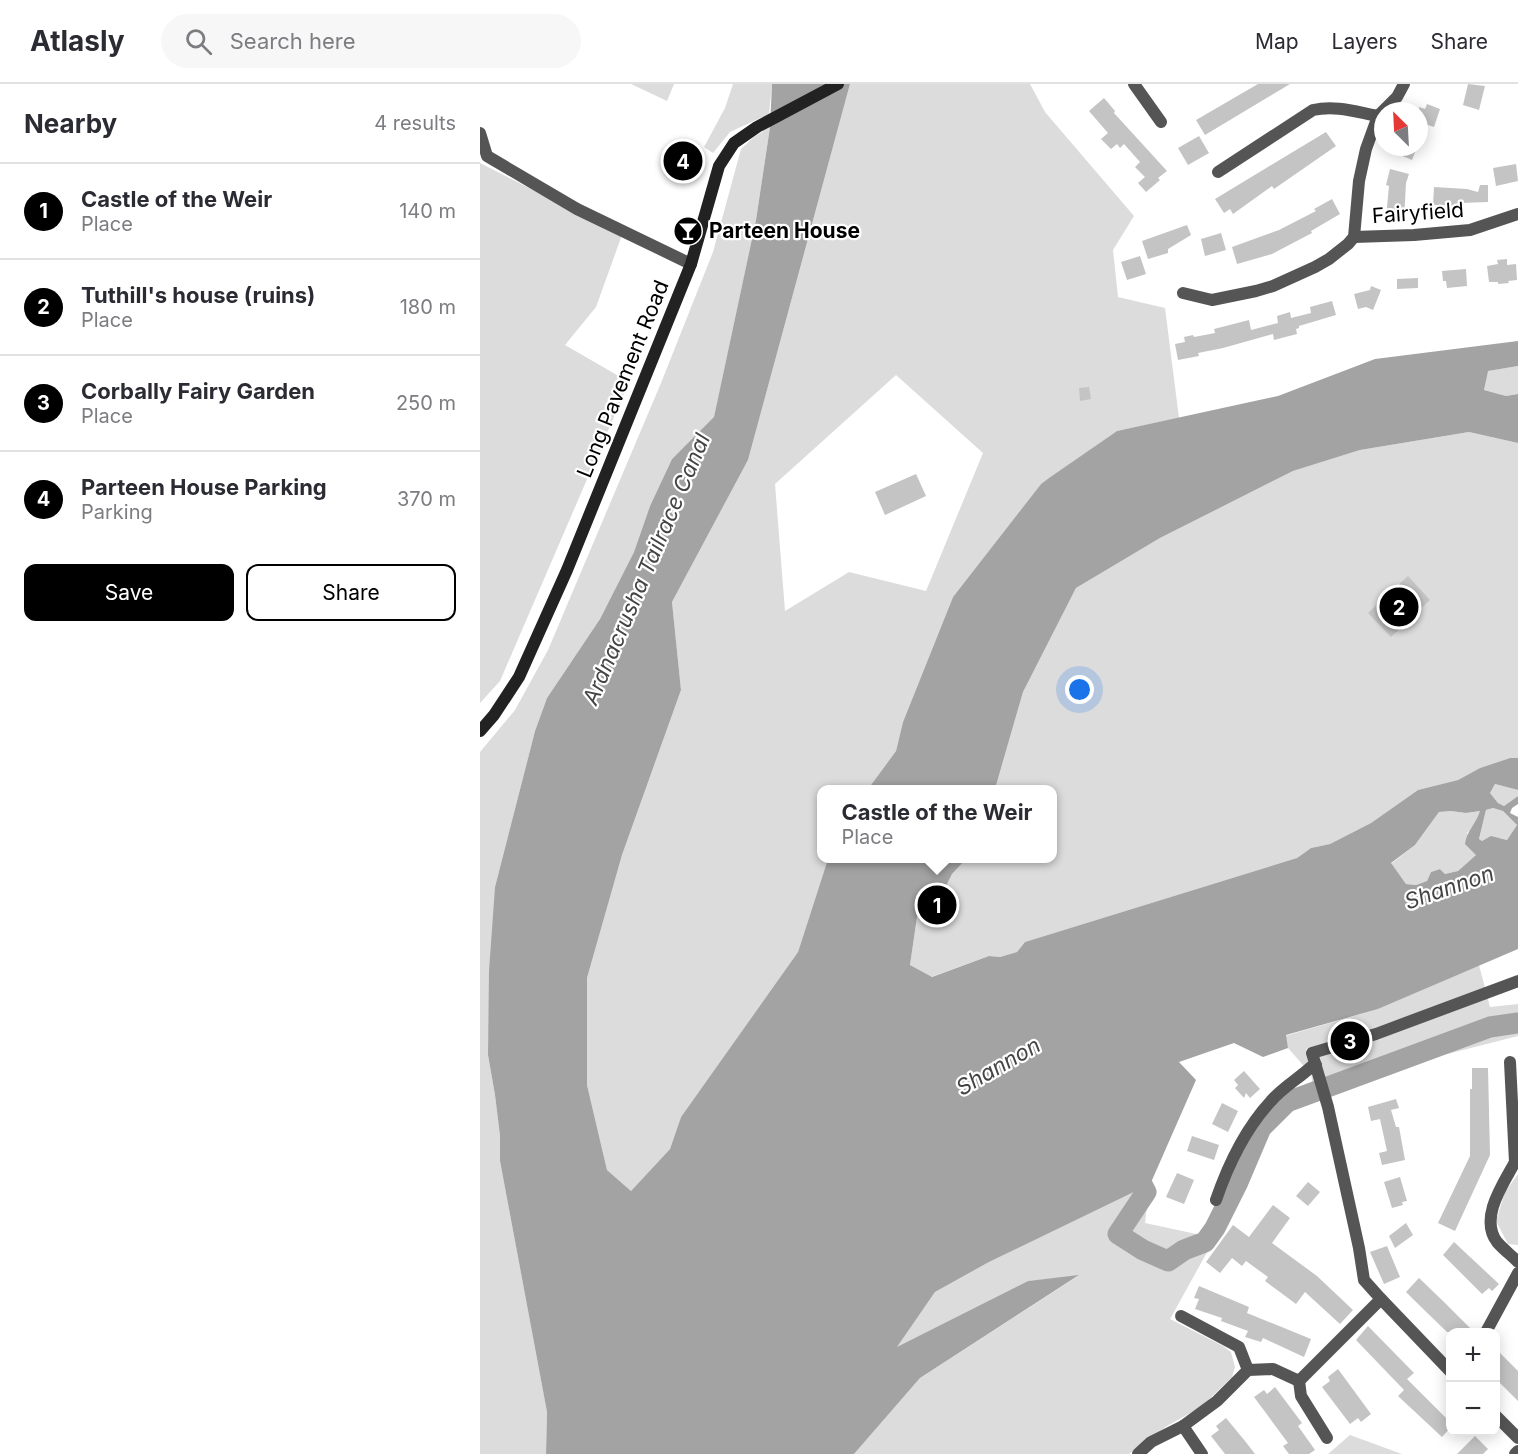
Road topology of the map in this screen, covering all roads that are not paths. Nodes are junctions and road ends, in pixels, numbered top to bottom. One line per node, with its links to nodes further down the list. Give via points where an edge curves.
1 (838, 84): 12 (main road, Long Pavement Road, via 734,143 719,166)
2 (1134, 84): 6 (street)
3 (1404, 84): 4 (street, Fairyfield)
4 (1392, 102)
5 (1374, 115): 9 (street, via 1327,107 1313,110)
6 (1161, 122)
7 (1374, 127): 11 (street, Fairyfield, via 1359,181)
8 (480, 133): 12 (street, via 487,156 578,209)
9 (1218, 172)
10 (1518, 214): 11 (street, Fairyfield, via 1470,230)
11 (1354, 237): 13 (street, Fairyfield, via 1329,259 1273,286 1212,300)
12 (691, 264): 14 (main road, Long Pavement Road, via 542,629 519,677)
13 (1183, 293)
14 (480, 731)
15 (1518, 981): 17 (street, via 1376,1034 1312,1053)
16 (1510, 1062): 18 (street)
17 (1316, 1065): 19 (street, via 1272,1100 1255,1121); 22 (street, via 1364,1280)
18 (1516, 1162): 20 (street, via 1496,1197 1490,1223 1496,1240)
19 (1216, 1200)
20 (1518, 1262)
21 (1518, 1273): 24 (street)
22 (1381, 1299): 25 (street); 27 (street)
23 (1181, 1316): 26 (street, via 1239,1347)
24 (1488, 1328)
25 (1446, 1367)
26 (1248, 1370): 27 (street, via 1273,1369); 29 (street, via 1218,1401)
27 (1299, 1380): 30 (street, via 1300,1396)
28 (1500, 1420): 31 (street)
29 (1183, 1426): 32 (street, via 1150,1442); 33 (street)
30 (1326, 1438)
31 (1518, 1438)
32 (1138, 1454)
33 (1202, 1454)

